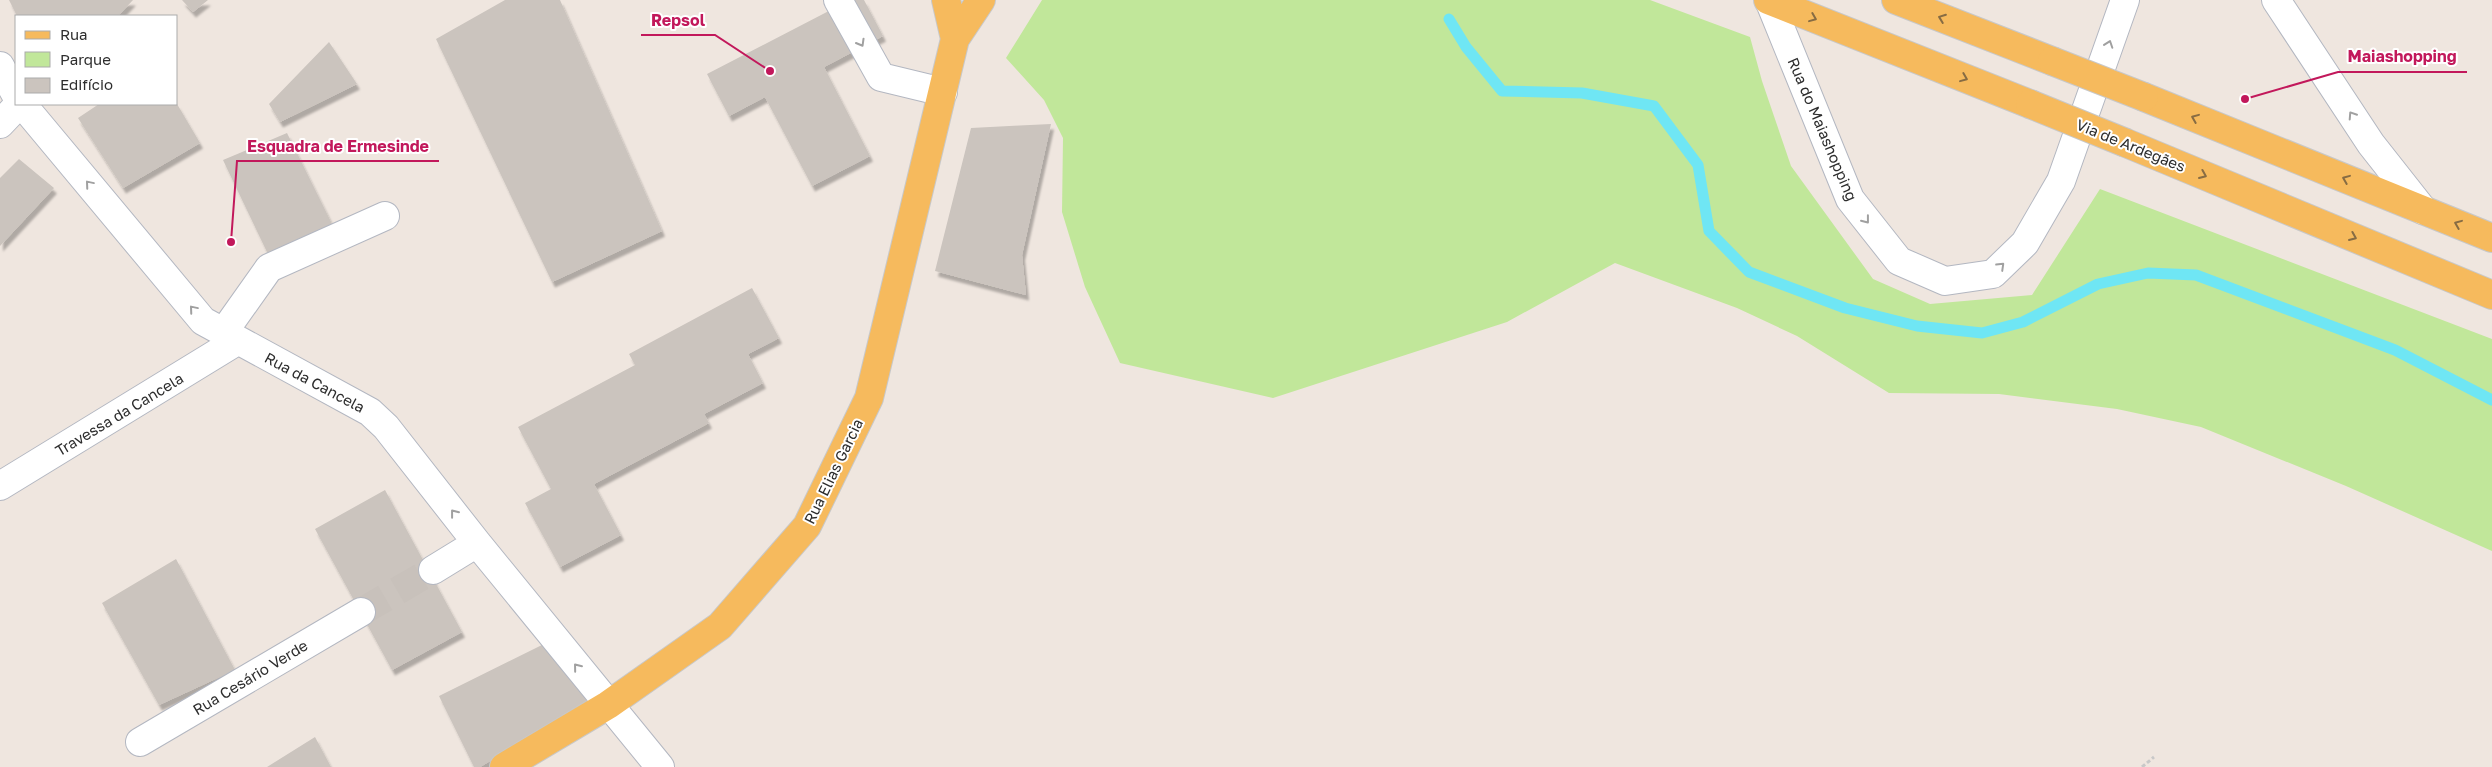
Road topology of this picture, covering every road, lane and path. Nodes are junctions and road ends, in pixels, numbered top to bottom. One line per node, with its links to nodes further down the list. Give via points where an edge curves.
1 (838, 0): 11 (street, one-way to 11, via 881,77)
2 (946, 0): 8 (main road, Rua Elias Garcia)
3 (981, 0): 8 (main road, Rua Elias Garcia)
4 (1768, 0): 6 (street, Rua do Maiashopping, one-way to 6, via 1850,199 1898,261 1945,281 1992,274 2025,243 2061,181); 18 (main road, Via de Ardegães, one-way to 18, bridge, via 2126,143)
5 (1896, 0): 15 (main road, one-way to 5, bridge)
6 (2125, 0)
7 (2276, 0): 15 (street, one-way to 7, via 2371,144)
8 (955, 39): 11 (main road, Rua Elias Garcia)
9 (0, 66): 10 (street)
10 (15, 92)
11 (943, 92): 24 (main road, Rua Elias Garcia, via 869,398 807,526 720,626)
12 (19, 105): 14 (street)
13 (21, 105): 19 (street, Rua da Cancela, one-way to 13, via 203,321)
14 (0, 124)
15 (2423, 210): 17 (main road, one-way to 15)
16 (385, 216): 19 (street, via 269,268)
17 (2492, 238)
18 (2492, 295)
19 (230, 337): 20 (street, Travessa da Cancela); 21 (street, Rua da Cancela, one-way to 19, via 386,426 370,412)
20 (0, 486)
21 (477, 543): 22 (street); 24 (street, Rua da Cancela, one-way to 21)
22 (433, 570)
23 (361, 612): 25 (street, Rua Cesário Verde)
24 (608, 705): 27 (main road, Rua Elias Garcia); 28 (street, Rua da Cancela)
25 (140, 742)
26 (2154, 757): 29 (path)
27 (504, 767)
28 (660, 767)
29 (2142, 767)

